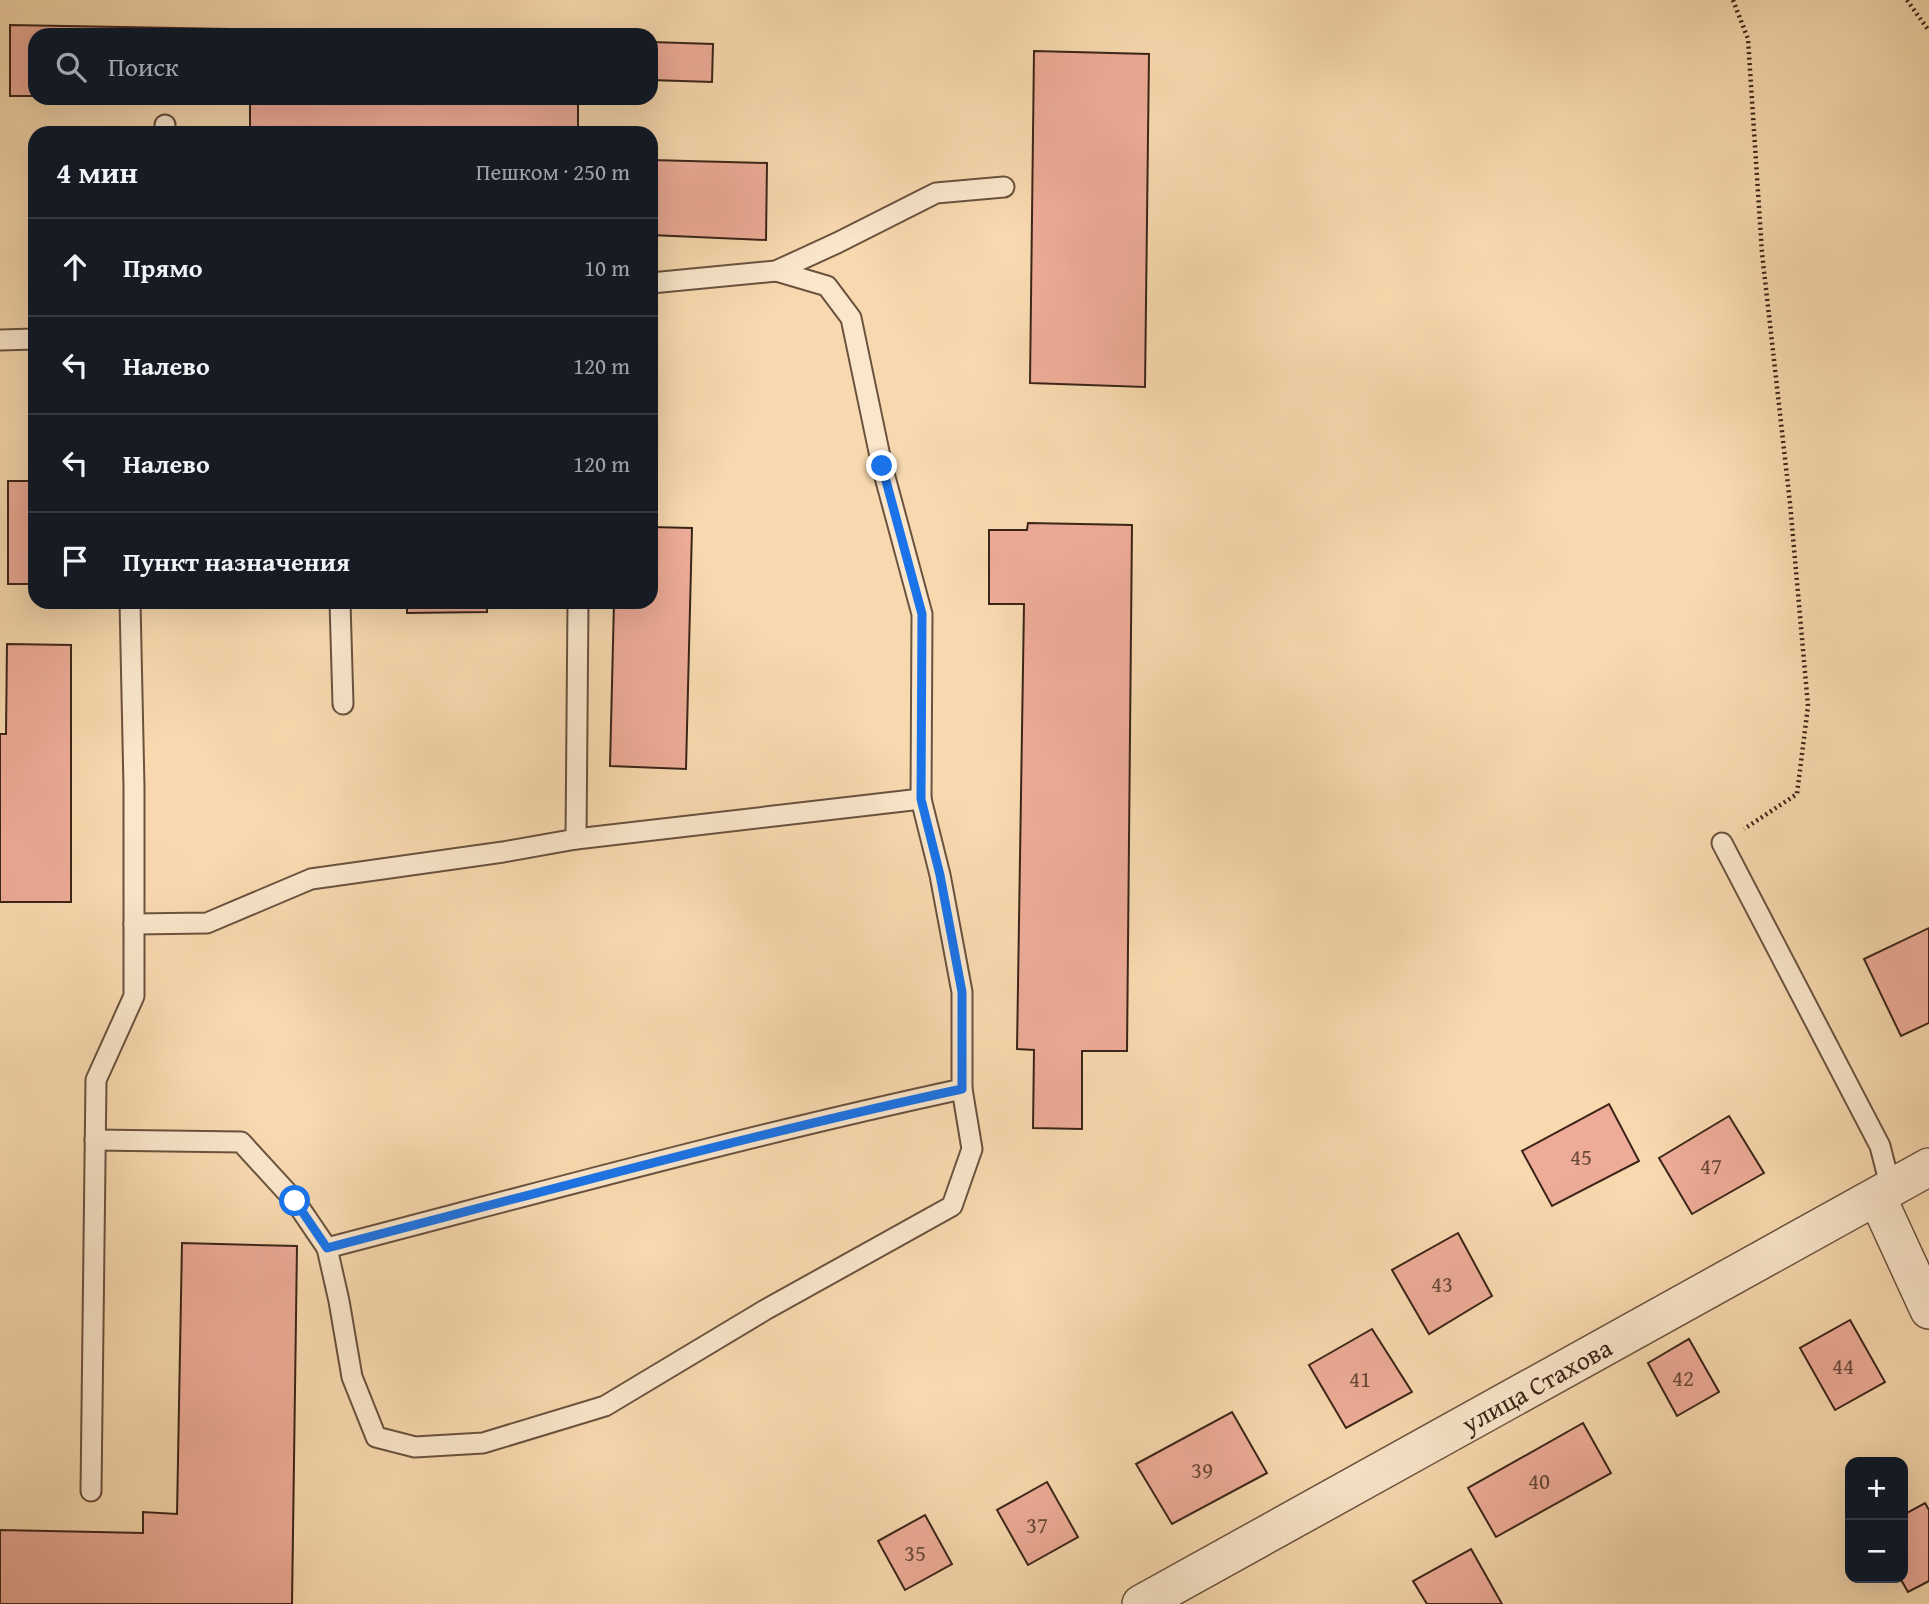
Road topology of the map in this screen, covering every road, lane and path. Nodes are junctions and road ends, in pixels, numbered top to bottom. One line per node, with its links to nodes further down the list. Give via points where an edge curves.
1 (1733, 0): 15 (path, via 1748,39 1762,253 1808,706 1797,794)
2 (1907, 0): 3 (path)
3 (1929, 30)
4 (1004, 187): 5 (lane, via 936,193)
5 (776, 271): 6 (lane); 13 (lane, via 827,286 850,318 882,466 922,614)
6 (658, 282)
7 (28, 339): 8 (lane)
8 (0, 340)
9 (130, 609): 16 (lane)
10 (340, 609): 12 (lane)
11 (578, 609): 14 (lane)
12 (343, 704)
13 (921, 799): 14 (lane); 17 (lane, via 962,992)
14 (576, 839): 16 (lane, via 311,879 207,923)
15 (1722, 844): 20 (lane, via 1880,1146)
16 (134, 924): 18 (lane, via 134,996 96,1080)
17 (962, 1089): 21 (lane, via 678,1156); 21 (lane, via 972,1149 952,1206 605,1406 483,1443 415,1447 376,1437 352,1377)
18 (95, 1140): 21 (lane, via 241,1142 295,1201); 23 (lane)
19 (1929, 1167): 20 (street, улица Стахова)
20 (1884, 1193): 22 (street); 24 (street, улица Стахова)
21 (327, 1248)
22 (1929, 1310)
23 (91, 1491)
24 (1141, 1604)

